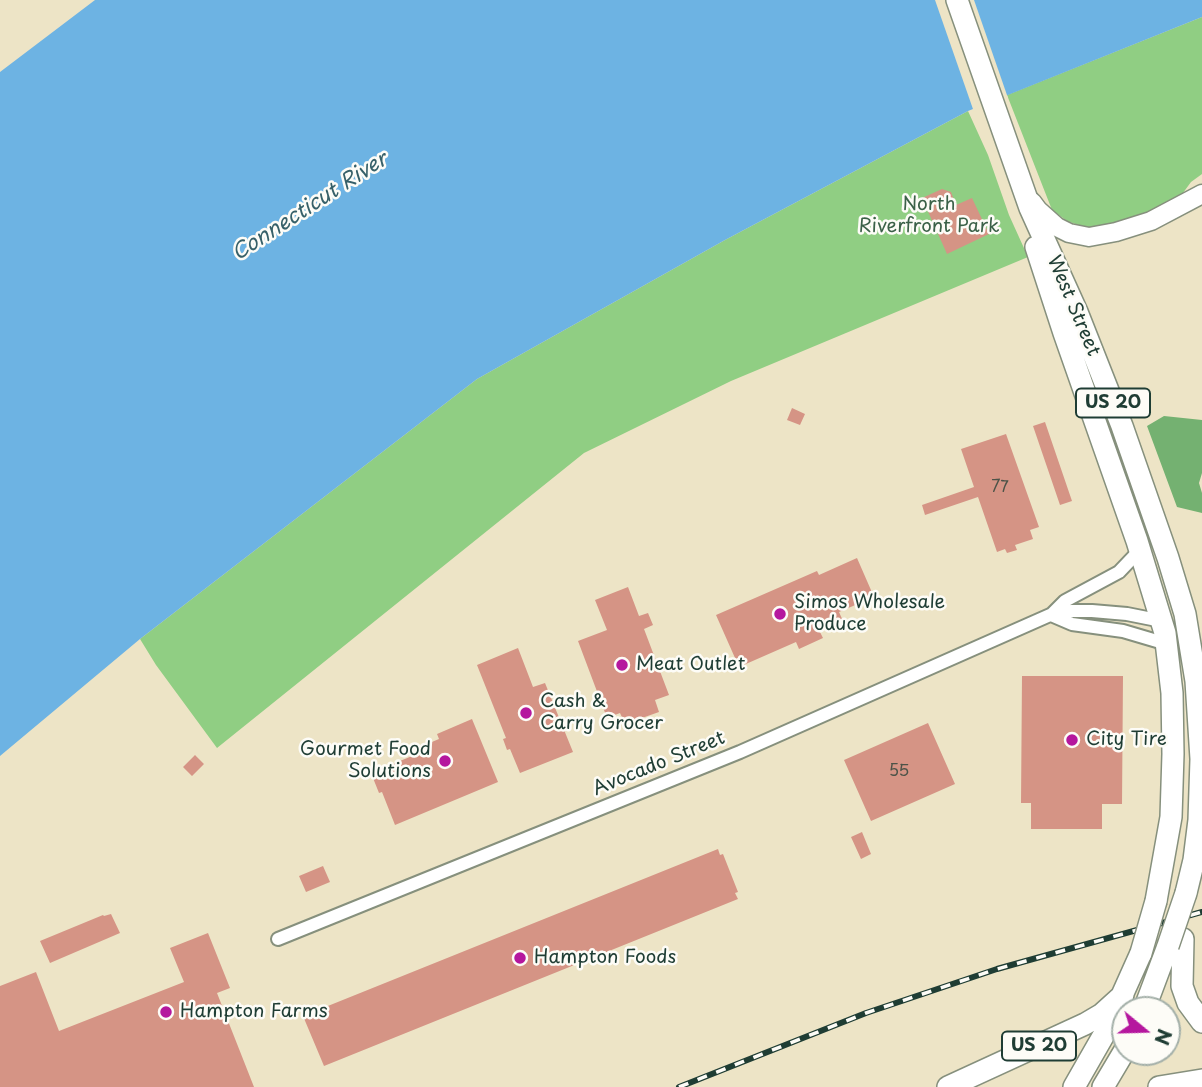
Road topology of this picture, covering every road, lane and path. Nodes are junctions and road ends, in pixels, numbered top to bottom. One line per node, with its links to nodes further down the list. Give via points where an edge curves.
1 (957, 0): 2 (main road, West Street / US 20)
2 (1019, 181): 3 (street, via 1052,224 1083,236 1134,227); 4 (main road, West Street / US 20)
3 (1202, 194)
4 (1073, 330): 5 (main road, West Street / US 20); 9 (main road, West Street / US 20, via 1122,426)
5 (1140, 550): 6 (street, Avocado Street, via 1119,572 1065,601); 7 (main road, West Street / US 20)
6 (1050, 615): 7 (street, Avocado Street, via 1092,611); 8 (street); 11 (street, Avocado Street, via 740,752)
7 (1162, 621): 8 (main road, US 20); 9 (street)
8 (1167, 644): 9 (street); 13 (main road, US 20, bridge, via 1173,723 1170,826 1156,901)
9 (1196, 645): 10 (main road, US 20)
10 (1201, 733): 12 (main road, US 20, bridge, via 1199,820)
11 (278, 939)
12 (1176, 943): 14 (main road, US 20); 15 (main road, via 1182,986)
13 (1123, 995): 17 (main road); 18 (main road, US 20, via 1085,1024)
14 (1151, 996)
15 (1202, 1022)
16 (1202, 1080): 19 (main road)
17 (1078, 1081)
18 (948, 1087)
19 (1159, 1087)

